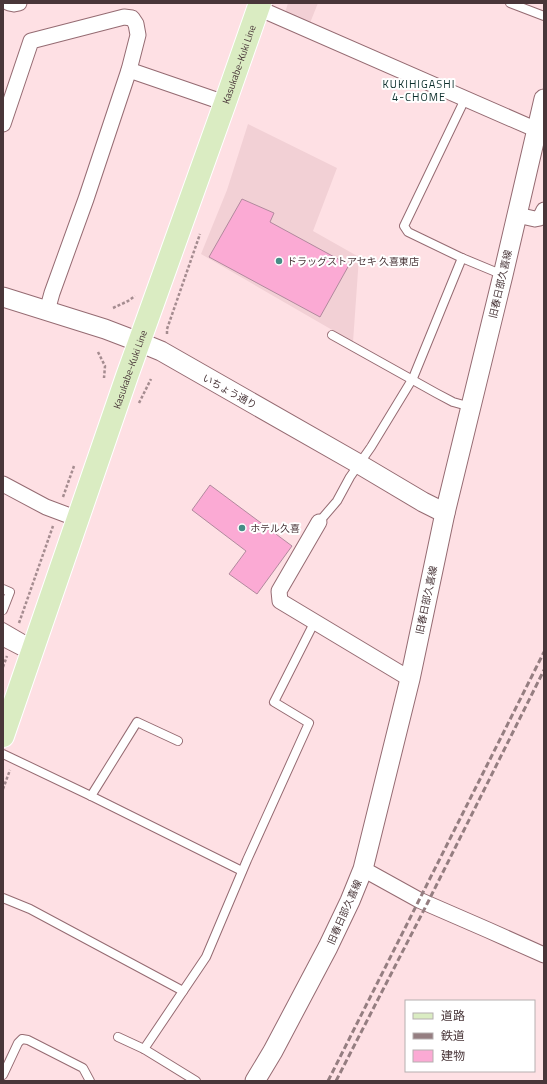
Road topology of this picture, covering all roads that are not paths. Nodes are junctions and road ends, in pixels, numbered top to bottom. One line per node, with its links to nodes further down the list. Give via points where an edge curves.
1 (9, 3): 2 (street)
2 (19, 3)
3 (510, 3): 5 (lane)
4 (259, 5): 7 (street); 9 (main road, Kasukabe-Kuki Line)
5 (544, 16)
6 (129, 70): 9 (street); 10 (street, via 138,35 132,18 124,17 31,41); 17 (street)
7 (465, 99): 11 (street); 14 (lane, via 404,226 408,232)
8 (544, 99): 11 (street, 旧春日部久喜線)
9 (225, 103): 19 (main road, Kasukabe-Kuki Line)
10 (3, 124)
11 (537, 130): 12 (street, 旧春日部久喜線)
12 (517, 215): 13 (street); 15 (street, 旧春日部久喜線)
13 (543, 217)
14 (462, 258): 15 (lane); 20 (lane)
15 (503, 275): 21 (street, 旧春日部久喜線)
16 (3, 297): 17 (street, いちょう通り)
17 (47, 311): 19 (street, いちょう通り)
18 (332, 335): 20 (lane)
19 (139, 342): 22 (street, いちょう通り, via 161,351); 25 (main road, Kasukabe-Kuki Line)
20 (412, 380): 21 (lane, via 453,402); 22 (lane)
21 (471, 407): 24 (street, 旧春日部久喜線)
22 (359, 464): 24 (street, いちょう通り); 26 (lane, via 337,501)
23 (3, 484): 25 (street, via 46,508)
24 (445, 513): 33 (street, 旧春日部久喜線)
25 (78, 519): 32 (main road, Kasukabe-Kuki Line)
26 (319, 522): 29 (street, via 279,591 280,601)
27 (3, 589): 28 (lane, via 10,592)
28 (3, 610)
29 (314, 623): 33 (street); 39 (lane, via 274,702 309,723)
30 (3, 627): 31 (lane)
31 (10, 638): 32 (street)
32 (33, 649): 34 (main road, Kasukabe-Kuki Line)
33 (410, 679): 38 (street, 旧春日部久喜線)
34 (3, 736)
35 (178, 741): 37 (lane, via 137,722)
36 (3, 754): 37 (lane)
37 (91, 796): 39 (lane)
38 (363, 869): 41 (street, via 419,900); 48 (street, 旧春日部久喜線, via 328,947)
39 (242, 871): 42 (lane, via 206,957)
40 (3, 898): 42 (lane, via 30,909)
41 (544, 955)
42 (183, 991): 44 (lane)
43 (118, 1037): 44 (lane)
44 (144, 1049): 47 (lane)
45 (3, 1075): 46 (lane, via 22,1039 83,1068)
46 (90, 1081)
47 (196, 1081)
48 (255, 1081)

